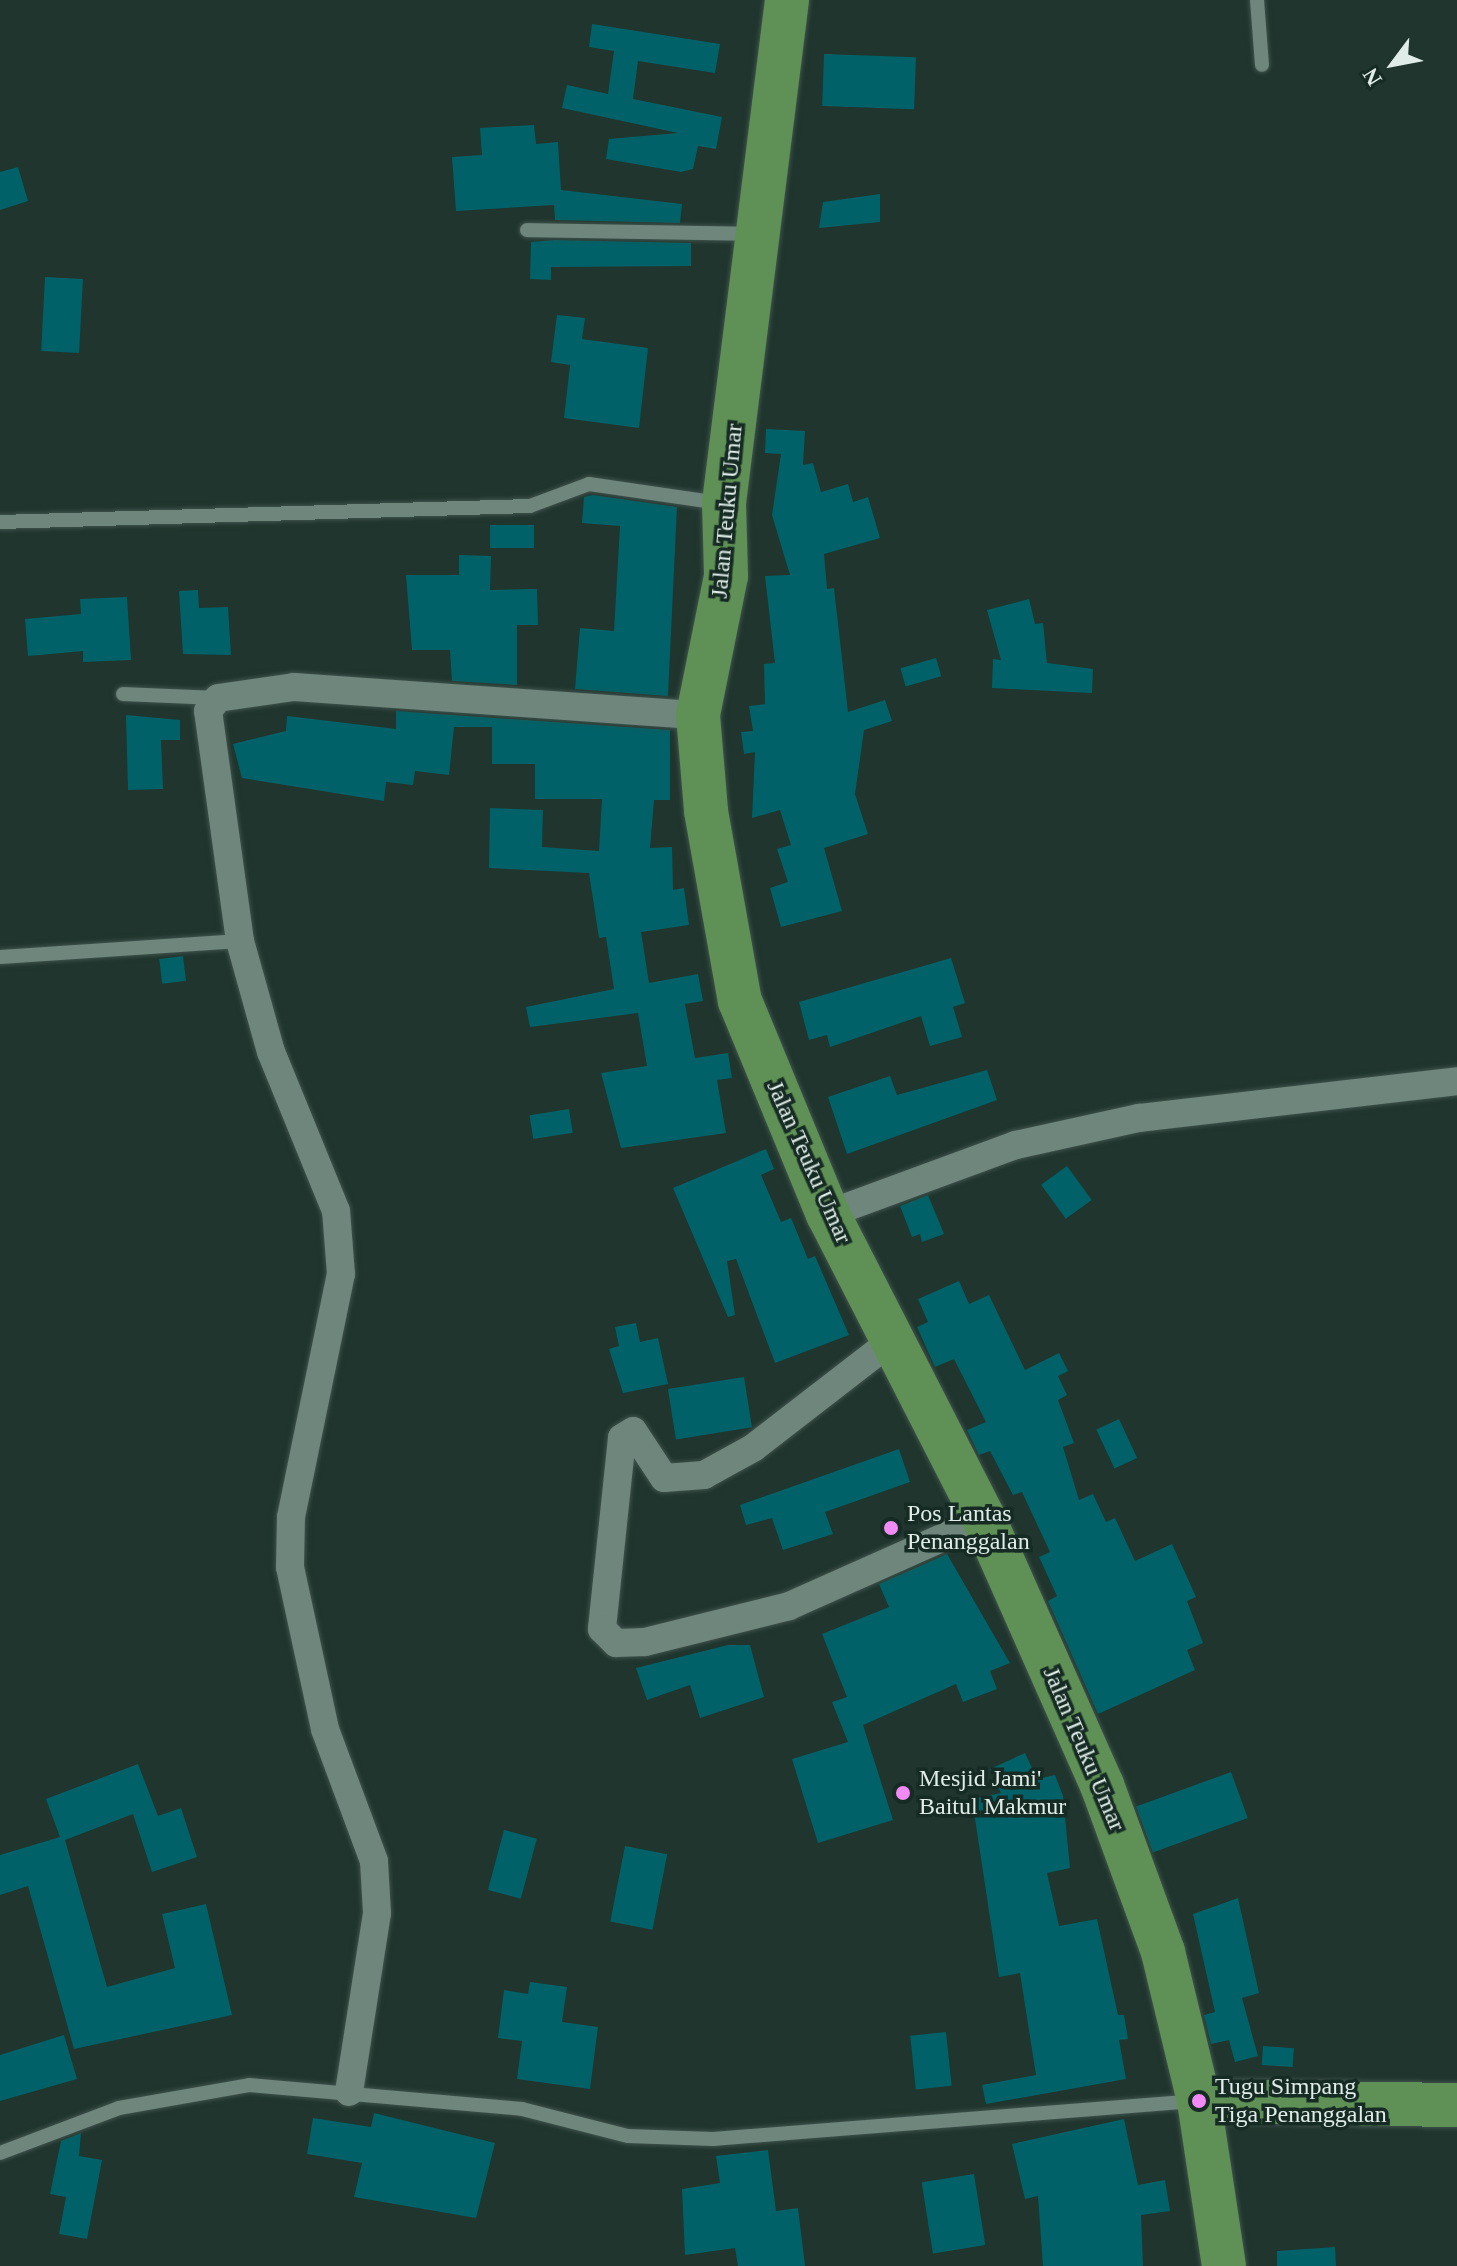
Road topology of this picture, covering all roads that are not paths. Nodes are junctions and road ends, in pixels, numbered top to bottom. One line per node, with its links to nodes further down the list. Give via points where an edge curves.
1 (787, 0): 5 (highway, Jalan Teuku Umar)
2 (1257, 0): 3 (lane)
3 (1262, 65)
4 (527, 230): 5 (lane)
5 (755, 234): 6 (highway, Jalan Teuku Umar)
6 (724, 503): 7 (lane, via 589,484 530,506); 10 (highway, Jalan Teuku Umar, via 726,576)
7 (0, 522)
8 (123, 694): 9 (lane)
9 (218, 698): 10 (street, via 294,687); 11 (street, via 208,711)
10 (698, 715): 14 (highway, Jalan Teuku Umar, via 706,811 740,1001)
11 (240, 941): 12 (lane); 17 (street, via 271,1052 336,1211 341,1274 291,1517 290,1567 325,1729 374,1861 377,1913)
12 (0, 957)
13 (1457, 1081): 14 (street, via 1139,1118 1016,1145)
14 (828, 1214): 15 (highway, Jalan Teuku Umar)
15 (894, 1339): 16 (highway, Jalan Teuku Umar); 16 (street, via 753,1448 704,1475 664,1478 633,1431 622,1438 602,1629 616,1643 645,1642 789,1606)
16 (984, 1519): 18 (highway, Jalan Teuku Umar, via 1107,1799 1163,1952)
17 (349, 2092): 18 (lane, via 522,2109 628,2136 713,2139); 20 (lane, via 249,2085 182,2094 119,2108)
18 (1199, 2101): 19 (highway); 21 (highway, Jalan Teuku Umar)
19 (1457, 2105)
20 (0, 2153)
21 (1224, 2266)

